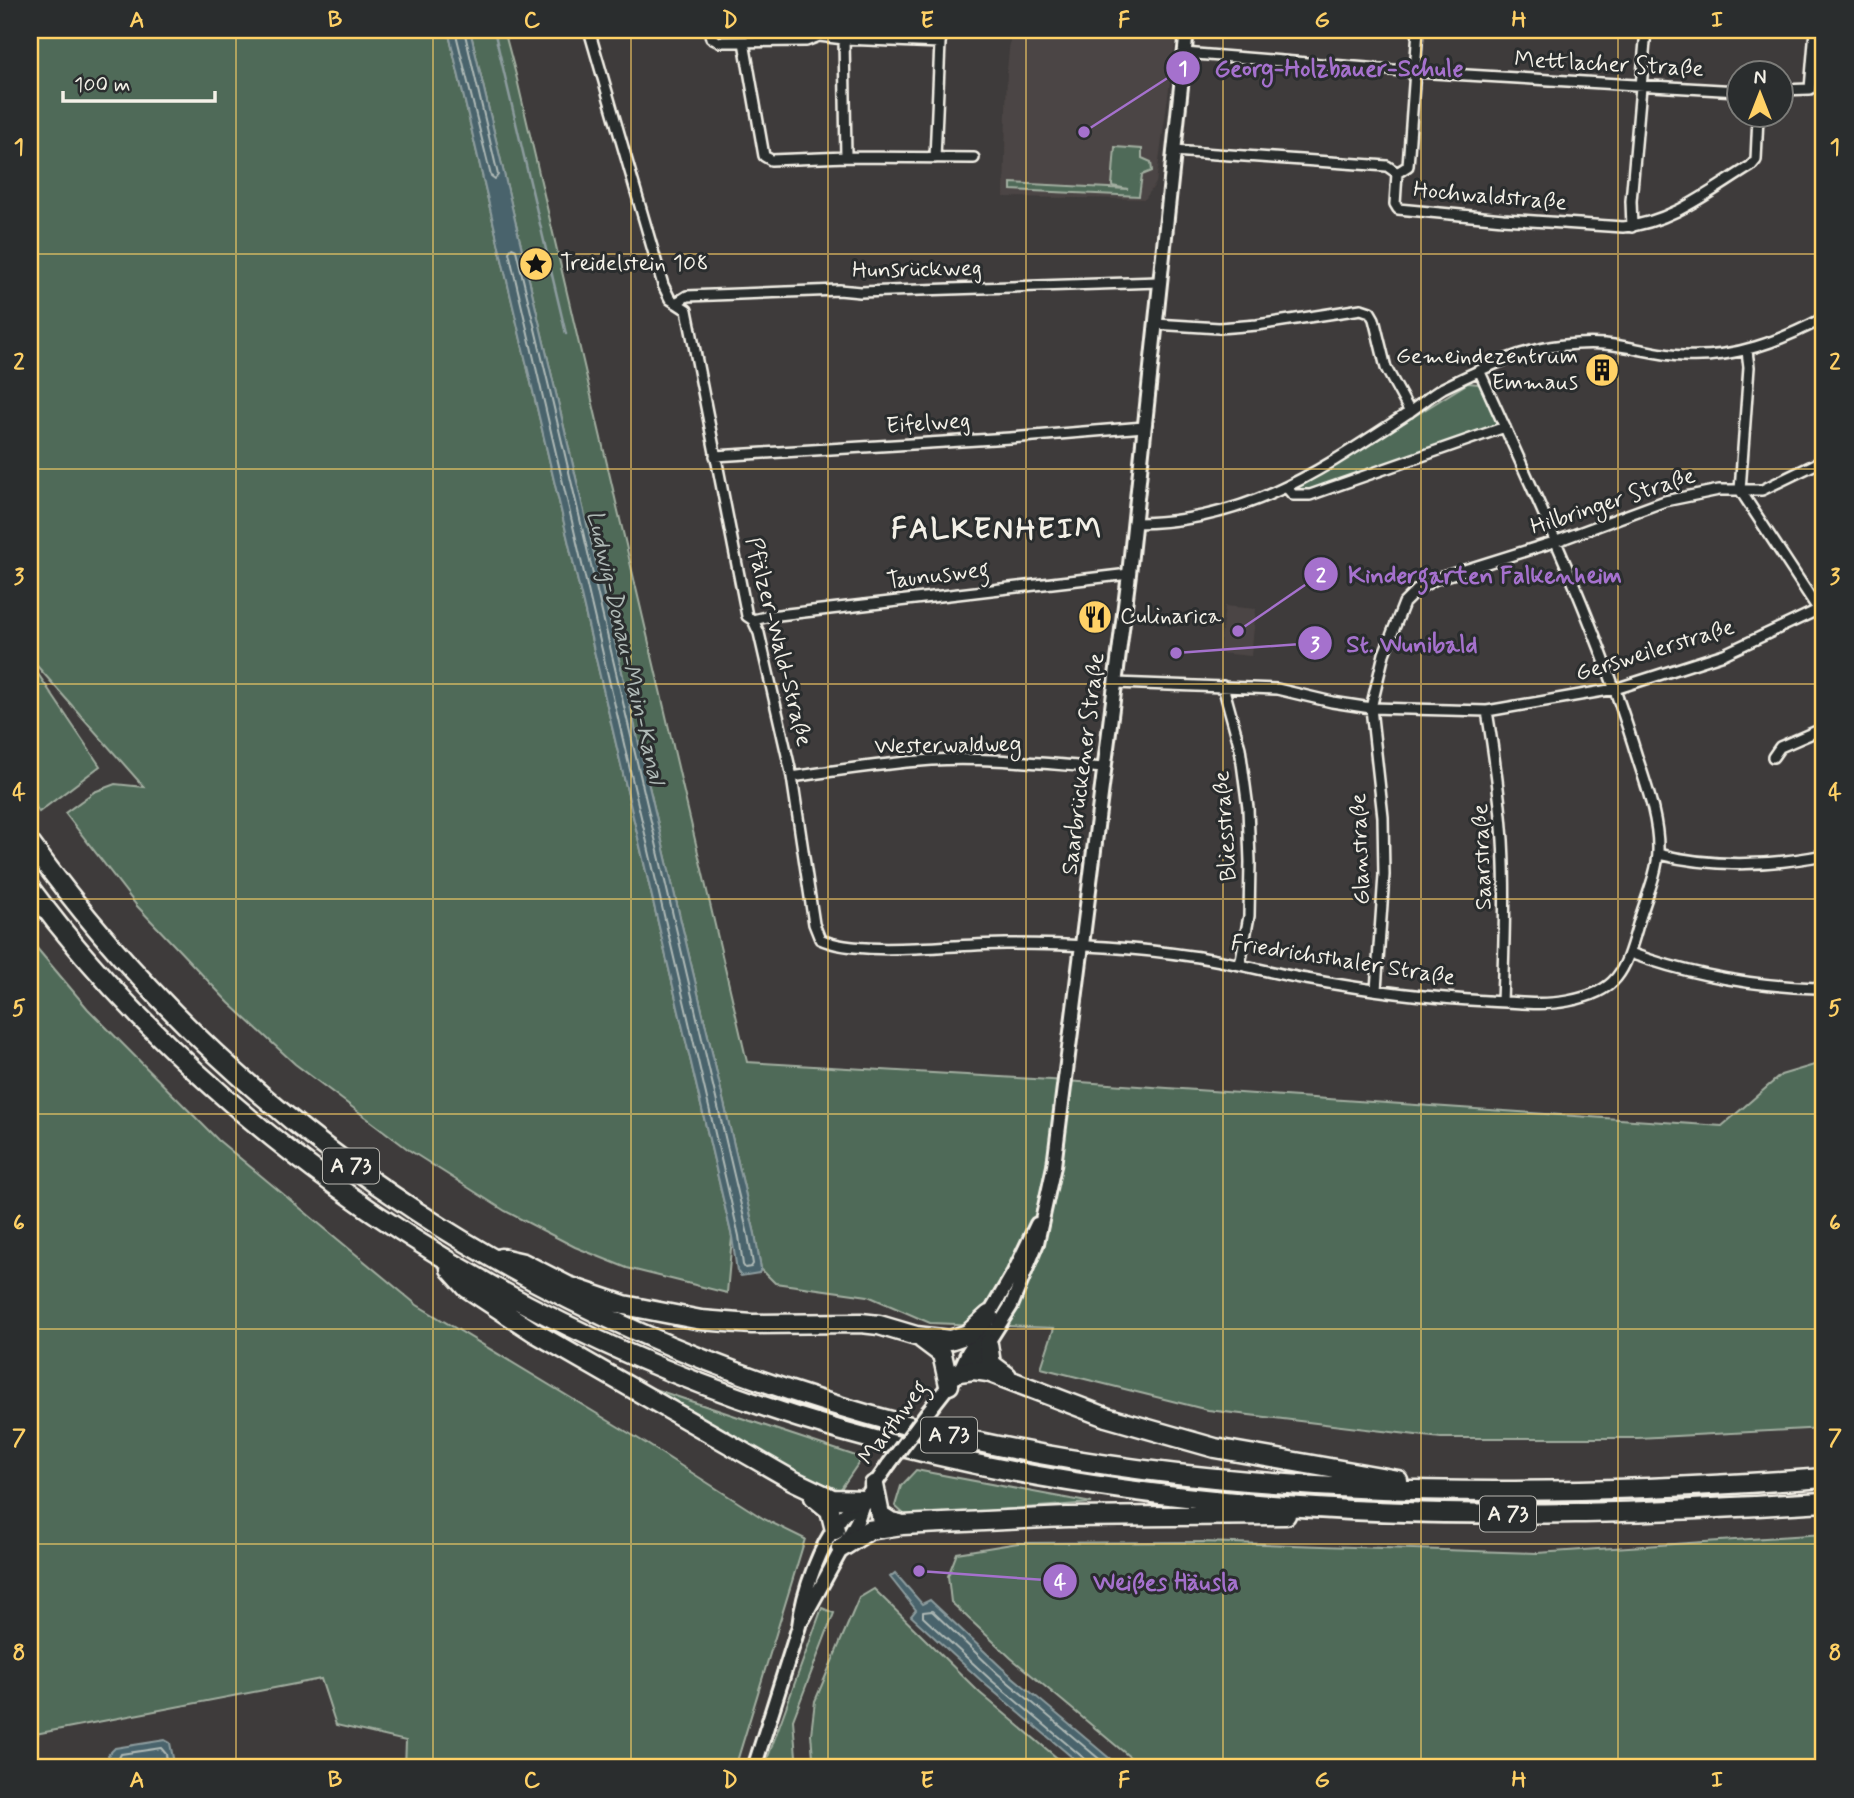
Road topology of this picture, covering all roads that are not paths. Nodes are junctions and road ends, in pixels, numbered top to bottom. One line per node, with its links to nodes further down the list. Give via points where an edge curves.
1 (589, 30): 25 (street, Pfälzer-Wald-Straße, via 663,285)
2 (709, 30): 10 (street, via 711,38 719,42)
3 (943, 30): 11 (street)
4 (1187, 30): 12 (main road, Saarbrückener Straße)
5 (1418, 30): 13 (street)
6 (1646, 30): 14 (street)
7 (1815, 30): 16 (street, via 1810,89)
8 (818, 33): 9 (street); 10 (street, via 806,41)
9 (844, 39): 11 (street); 19 (street)
10 (744, 41): 19 (street, via 764,156 771,160)
11 (940, 43): 20 (street)
12 (1184, 53): 13 (street, Mettlacher Straße); 18 (main road, Saarbrückener Straße)
13 (1416, 72): 14 (street, Mettlacher Straße); 22 (street, via 1408,166)
14 (1639, 86): 15 (street, Mettlacher Straße); 23 (street)
15 (1724, 90)
16 (1794, 90)
17 (1757, 130): 23 (street, Hochwaldstraße, via 1756,160 1751,166 1672,215)
18 (1173, 151): 22 (street, Hochwaldstraße, via 1387,166); 24 (main road, Saarbrückener Straße)
19 (846, 157): 20 (street)
20 (935, 158): 21 (street)
21 (974, 158)
22 (1397, 173): 23 (street, Hochwaldstraße, via 1398,209)
23 (1632, 227)
24 (1159, 282): 25 (street, Hunsrückweg, via 727,294 687,296); 27 (main road, Saarbrückener Straße)
25 (676, 303): 33 (street, Pfälzer-Wald-Straße, via 687,310)
26 (1824, 318): 28 (street)
27 (1155, 324): 30 (street, via 1219,328 1361,309 1370,312 1386,368); 32 (main road, Saarbrückener Straße)
28 (1747, 351): 29 (street, via 1683,356 1603,344 1560,346 1520,354); 36 (street)
29 (1480, 372): 30 (street, via 1442,389); 31 (street, Friedrichsthaler Straße)
30 (1410, 412): 35 (street)
31 (1505, 427): 35 (street, via 1310,495 1299,497); 38 (street, Friedrichsthaler Straße)
32 (1144, 428): 33 (street, Eifelweg); 37 (main road, Saarbrückener Straße)
33 (715, 456): 41 (street, Pfälzer-Wald-Straße, via 747,616)
34 (1824, 460): 36 (street, Hilbringer Straße, via 1762,490)
35 (1287, 488): 37 (street, via 1207,516)
36 (1740, 490): 38 (street, Hilbringer Straße, via 1665,501); 40 (street)
37 (1133, 523): 39 (main road, Saarbrückener Straße)
38 (1557, 541): 44 (street, Friedrichsthaler Straße); 45 (street, Hilbringer Straße, via 1436,579 1418,589 1404,603 1384,654)
39 (1129, 574): 41 (street, Taunusweg); 42 (main road, Saarbrückener Straße)
40 (1823, 612): 44 (street, Gersweilerstraße, via 1724,654)
41 (753, 621): 50 (street, Pfälzer-Wald-Straße, via 774,690)
42 (1115, 683): 43 (street, Gersweilerstraße); 49 (main road, Saarbrückener Straße)
43 (1223, 686): 45 (street, Gersweilerstraße, via 1277,689); 57 (street, Bliesstraße, via 1240,748 1248,808 1248,916)
44 (1615, 689): 46 (street, Gersweilerstraße); 52 (street, Friedrichsthaler Straße, via 1653,810)
45 (1371, 708): 46 (street, Gersweilerstraße); 59 (street, Glanstraße, via 1383,817)
46 (1487, 711): 60 (street, Saarstraße, via 1503,842)
47 (1824, 728): 48 (street, via 1780,747)
48 (1773, 757)
49 (1105, 768): 50 (street, Westerwaldweg, via 934,760); 55 (main road, Saarbrückener Straße)
50 (792, 777): 55 (street, Pfälzer-Wald-Straße, via 820,939 845,946)
51 (30, 843): 63 (highway, A 73, via 107,942 228,1065 335,1154)
52 (1658, 854): 53 (street, via 1728,865); 56 (street, Friedrichsthaler Straße)
53 (1824, 855)
54 (30, 888): 62 (highway, A 73, via 113,988 213,1087 313,1169)
55 (1082, 946): 57 (street, Friedrichsthaler Straße); 61 (main road, Saarbrückener Straße, via 1056,1152)
56 (1630, 953): 58 (street, via 1667,966 1742,981 1817,988); 60 (street, Friedrichsthaler Straße, via 1616,981 1586,996 1554,1002)
57 (1240, 965): 59 (street, Friedrichsthaler Straße)
58 (1824, 982)
59 (1376, 990): 60 (street, Friedrichsthaler Straße)
60 (1502, 1002)
61 (1044, 1210): 64 (main road, Saarbrückener Straße); 66 (main road, Saarbrückener Straße, via 1026,1274)
62 (436, 1253): 70 (highway, via 467,1288 534,1332); 74 (highway, A 73, via 522,1303 632,1357 838,1431 929,1455 1062,1481)
63 (484, 1254): 65 (highway, A 73, via 523,1263 584,1292 657,1313 741,1323 861,1323); 71 (highway, A 73, via 594,1313 696,1357 907,1425 1073,1459 1162,1471)
64 (989, 1315): 65 (highway, A 73, via 958,1339); 67 (main road, Saarbrückener Straße)
65 (916, 1336): 67 (highway, A 73, via 942,1354)
66 (988, 1344): 67 (main road, Saarbrückener Straße); 68 (highway, via 991,1364)
67 (954, 1379): 68 (highway, via 980,1370); 72 (main road, Marthweg, bridge)
68 (1015, 1382): 71 (highway, via 1106,1417 1215,1448)
69 (1824, 1478): 71 (highway, A 73, via 1583,1489)
70 (792, 1480): 72 (highway, via 832,1499); 76 (highway, via 828,1507)
71 (1447, 1489)
72 (869, 1493): 75 (highway, via 880,1515); 76 (main road, Marthweg, via 843,1515); 77 (main road, Marthweg, via 857,1521)
73 (1824, 1502): 74 (highway, A 73, via 1576,1513)
74 (1334, 1510): 75 (highway, A 73, via 1271,1517 1066,1517)
75 (902, 1525): 77 (highway, A 73, via 869,1530)
76 (835, 1530): 77 (main road, Marthweg)
77 (834, 1552): 78 (main road, Marthweg, via 802,1601 799,1626)
78 (754, 1768)

